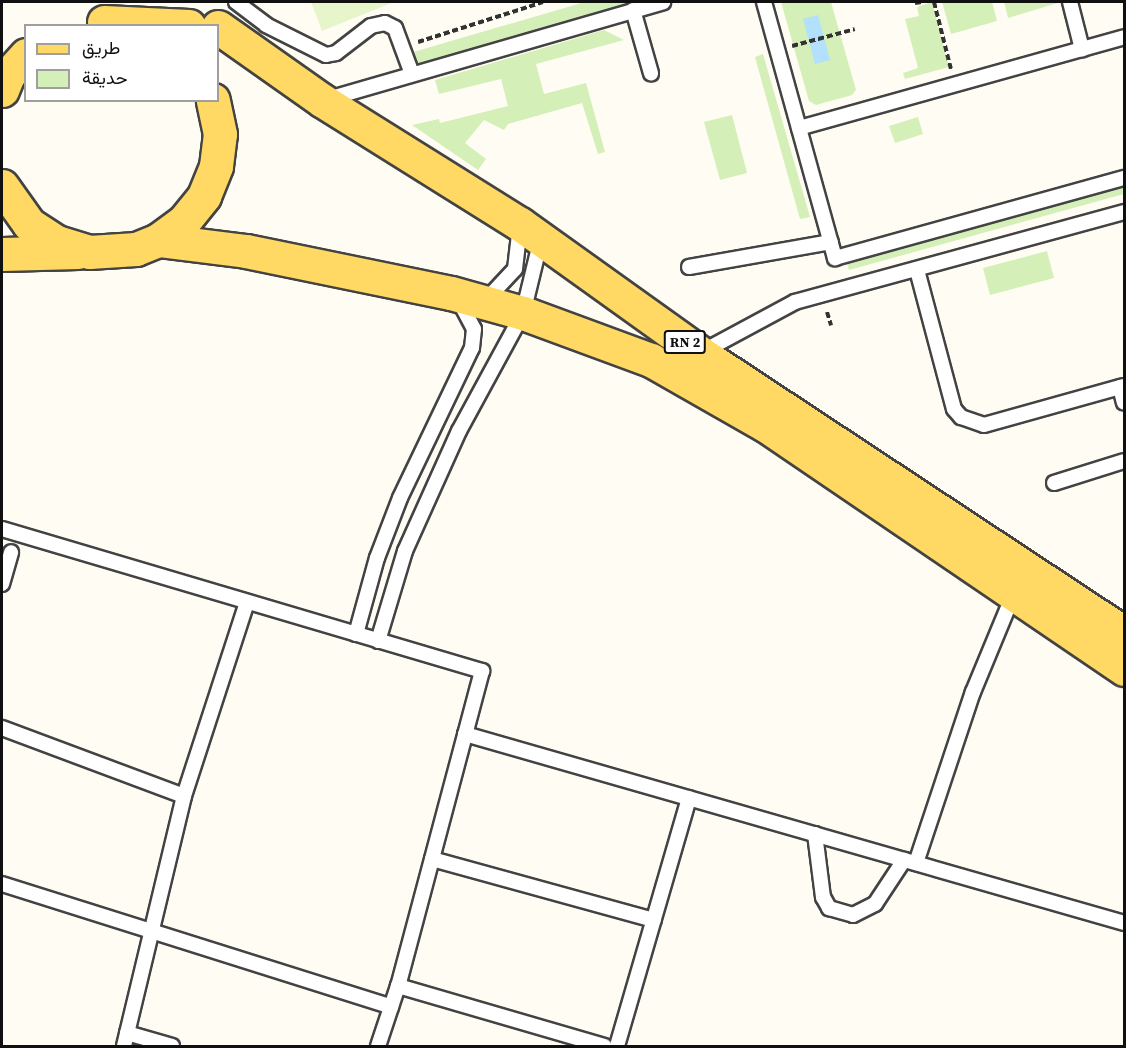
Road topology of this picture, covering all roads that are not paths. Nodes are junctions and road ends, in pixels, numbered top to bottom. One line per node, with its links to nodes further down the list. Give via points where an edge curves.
1 (236, 2): 16 (lane, via 266,25 315,52 336,53 371,26 385,23 394,28)
2 (663, 2): 5 (lane)
3 (764, 2): 20 (lane)
4 (1070, 2): 13 (lane)
5 (633, 10): 15 (lane); 16 (lane)
6 (179, 15): 7 (main road); 8 (main road)
7 (105, 24)
8 (209, 24)
9 (219, 28): 12 (main road)
10 (219, 37): 12 (main road)
11 (1125, 37): 13 (lane)
12 (247, 49): 18 (main road, RN 2)
13 (1082, 49): 20 (lane)
14 (24, 57): 17 (main road, via 8,75)
15 (651, 73)
16 (412, 74): 18 (lane)
17 (2, 90)
18 (322, 101): 24 (main road, RN 2)
19 (213, 102): 25 (main road, via 220,134 216,166 198,204 184,221)
20 (799, 128): 26 (lane)
21 (1125, 178): 26 (lane, via 835,258)
22 (2, 186): 27 (main road, via 28,224 57,242)
23 (1125, 212): 30 (lane)
24 (531, 231): 31 (lane); 32 (lane, via 515,269); 33 (main road, RN 2)
25 (158, 240): 27 (main road, via 136,249); 32 (main road, RN 2, via 246,251 451,293)
26 (831, 242): 29 (lane)
27 (89, 252): 28 (main road)
28 (2, 254)
29 (689, 267)
30 (917, 270): 33 (lane, via 795,302); 34 (lane, via 954,410 961,417 984,425)
31 (523, 313): 32 (main road, RN 2); 41 (main road, RN 2, via 662,366 765,425); 45 (lane, via 459,431 405,551)
32 (479, 315): 44 (lane, via 468,360 396,508)
33 (700, 353): 43 (main road, RN 2)
34 (1123, 387): 35 (lane)
35 (1125, 403)
36 (1125, 461): 37 (lane)
37 (1054, 483)
38 (2, 529): 42 (lane)
39 (11, 552): 40 (lane)
40 (2, 584)
41 (1014, 593): 46 (main road, RN 2); 53 (lane)
42 (248, 602): 44 (lane); 49 (lane)
43 (1125, 633)
44 (356, 634): 45 (lane)
45 (378, 641): 48 (lane, via 482,671)
46 (1125, 669)
47 (2, 728): 49 (lane)
48 (465, 734): 50 (lane); 52 (lane)
49 (184, 796): 57 (lane)
50 (688, 798): 51 (lane); 55 (lane)
51 (815, 834): 53 (lane); 53 (lane, via 823,897 829,908 853,915 874,904)
52 (432, 859): 55 (lane); 58 (lane)
53 (910, 861): 56 (lane)
54 (2, 884): 57 (lane)
55 (654, 920): 64 (lane)
56 (1125, 923)
57 (153, 932): 59 (lane); 60 (lane)
58 (398, 986): 59 (lane); 63 (lane)
59 (392, 1007): 62 (lane)
60 (125, 1040): 61 (lane)
61 (172, 1047)
62 (378, 1047)
63 (604, 1047)
64 (617, 1047)

